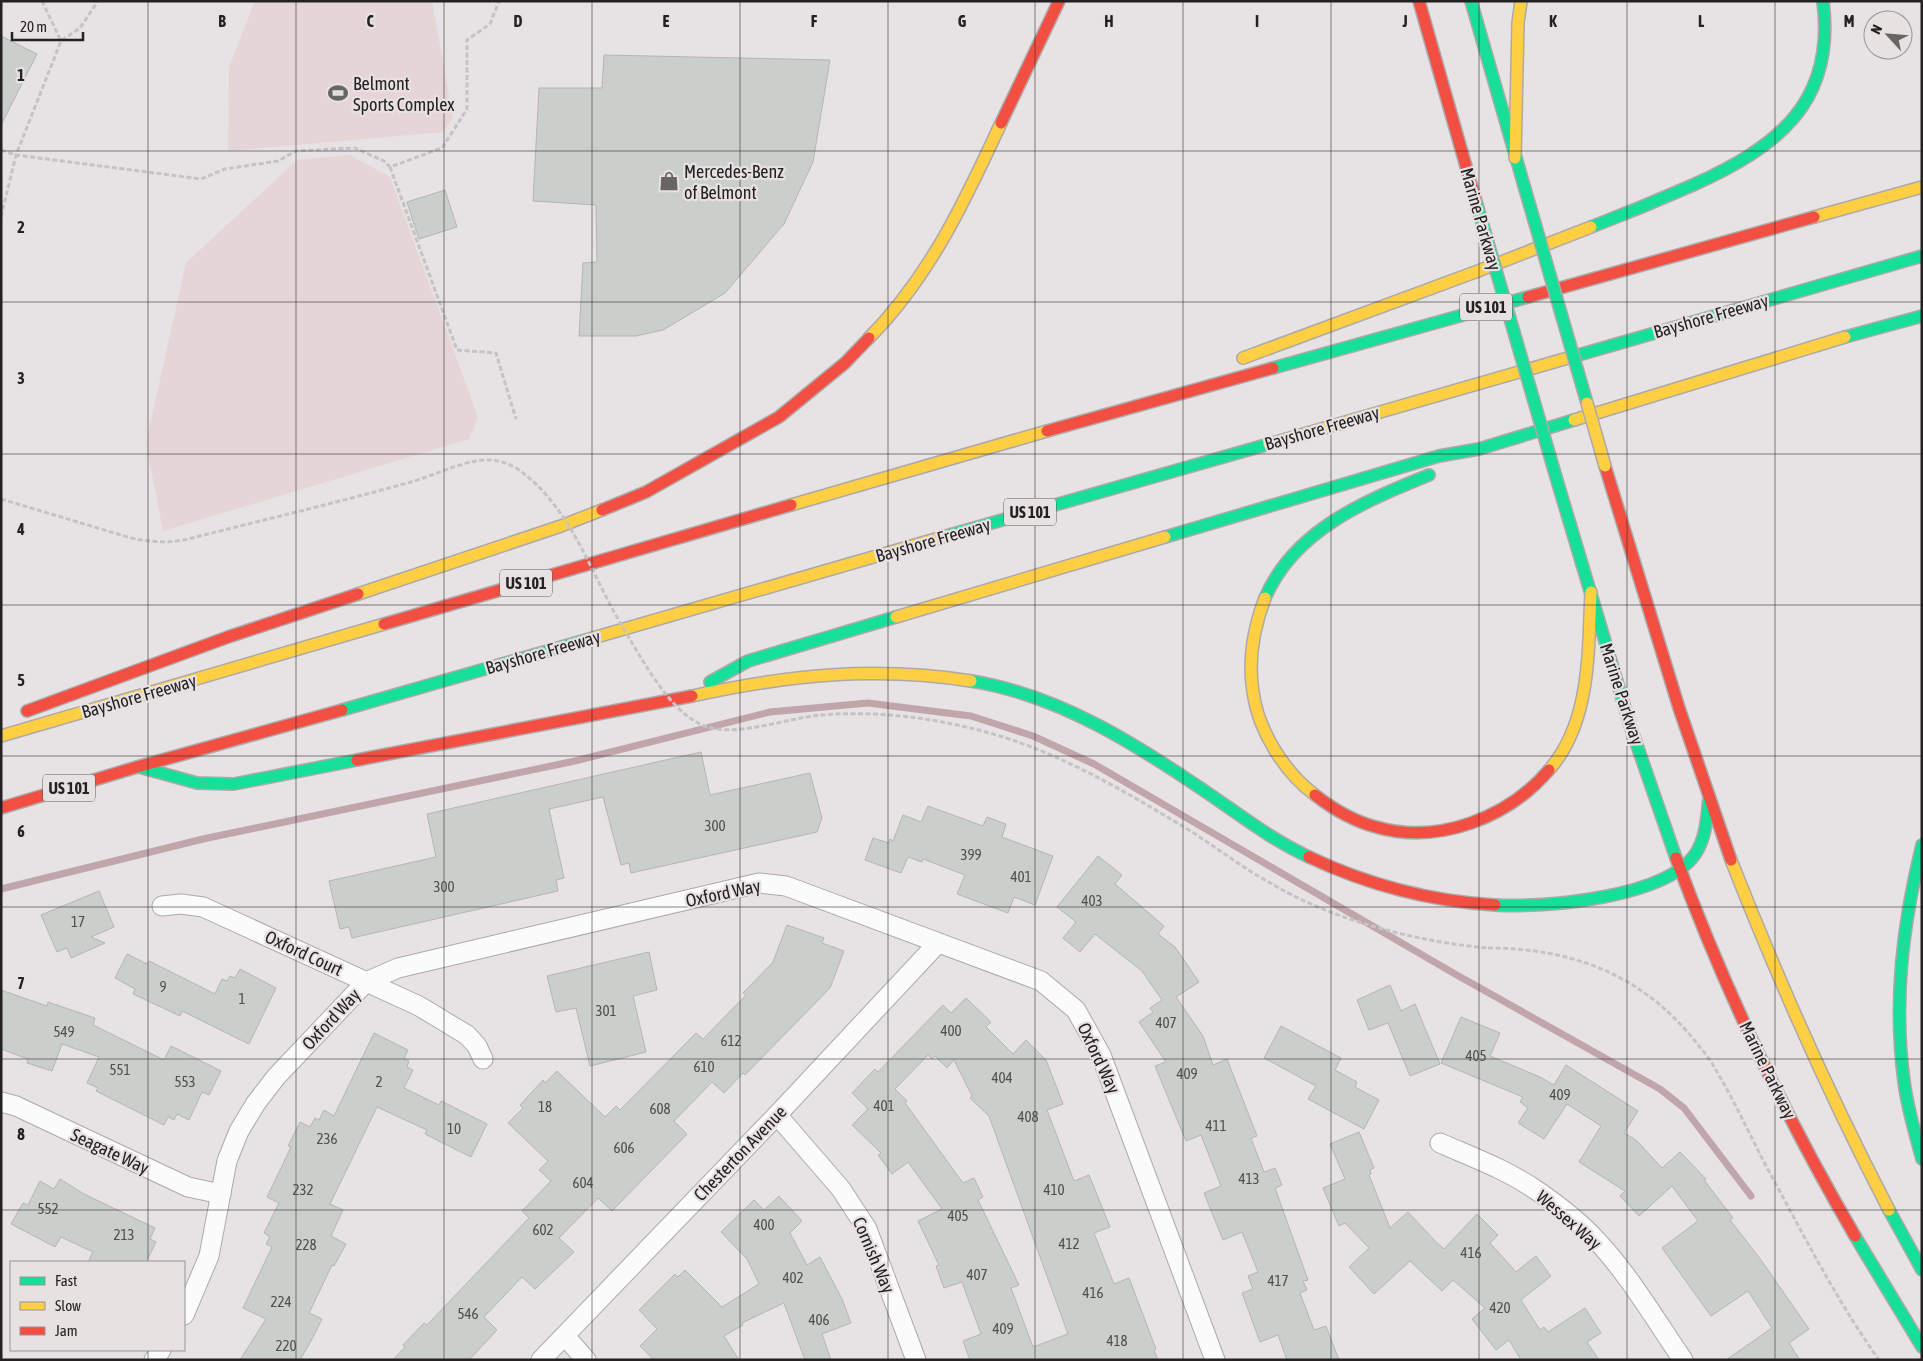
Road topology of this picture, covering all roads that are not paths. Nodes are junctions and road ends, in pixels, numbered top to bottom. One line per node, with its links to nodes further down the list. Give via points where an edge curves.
1 (1059, 1): 18 (main road, via 948,234 919,279 887,320 845,363 779,417 646,492 604,510 228,637)
2 (1419, 1): 16 (main road, Marine Parkway, bridge)
3 (1471, 1): 6 (main road)
4 (1521, 1): 6 (main road)
5 (1823, 1): 10 (main road, via 1826,28 1820,67 1808,97 1789,124 1763,147 1688,187 1570,236)
6 (1516, 158): 21 (main road, bridge, via 1661,654)
7 (1922, 187): 12 (main road, Bayshore Freeway / US 101)
8 (1922, 256): 20 (main road, Bayshore Freeway / US 101)
9 (1922, 316): 13 (main road, via 1826,342)
10 (1228, 364)
11 (1181, 381): 12 (main road)
12 (1050, 430): 19 (main road, Bayshore Freeway / US 101)
13 (1479, 449): 14 (main road); 17 (main road, via 1429,458 748,662)
14 (1451, 465)
15 (1436, 472): 16 (main road, via 1371,500 1328,524 1306,541 1281,568 1264,598 1254,632 1251,668 1255,705 1268,739 1286,767 1310,793 1338,812 1368,824 1402,832 1432,832 1462,826 1496,813 1525,796 1550,769 1568,741 1582,706)
16 (1591, 592): 24 (main road, Marine Parkway, via 1608,653)
17 (680, 698): 20 (main road, via 234,784 197,783); 24 (main road, via 766,680 863,672 945,678 1022,694 1058,707 1130,745 1205,791 1280,843 1374,885 1451,903 1493,906 1567,903 1644,888)
18 (19, 714)
19 (1, 736)
20 (137, 767): 22 (main road, Bayshore Freeway / US 101)
21 (1709, 798): 24 (main road, via 1703,839); 34 (main road, via 1751,909 1799,1020 1867,1168)
22 (1, 808)
23 (1922, 845): 32 (main road, via 1904,924 1898,1030 1906,1092)
24 (1681, 871): 37 (main road, Marine Parkway, via 1735,1000 1791,1118 1862,1250)
25 (162, 906): 27 (street, Oxford Court, via 203,907)
26 (937, 944): 27 (street, Oxford Way, via 786,886 759,883 398,968); 30 (street, Chesterton Avenue); 41 (street, Oxford Way, via 1041,981 1076,1010 1101,1055)
27 (366, 982): 28 (street, Oxford Court, via 419,1006 467,1035); 33 (street, Oxford Way, via 276,1077 256,1103 238,1131 227,1161)
28 (484, 1060)
29 (1, 1102): 33 (street, Seagate Way, via 16,1106 188,1187)
30 (777, 1115): 36 (street, Chesterton Avenue); 40 (street, Cornish Way, via 841,1189 866,1229)
31 (1440, 1143): 42 (street, Wessex Way, via 1535,1189 1569,1215 1598,1242)
32 (1922, 1159)
33 (221, 1194): 35 (street, Oxford Way, via 209,1256)
34 (1922, 1270)
35 (185, 1313)
36 (565, 1336): 38 (street, Chesterton Avenue); 39 (street)
37 (1922, 1347)
38 (541, 1360)
39 (586, 1360)
40 (916, 1360)
41 (1215, 1360)
42 (1683, 1360)

